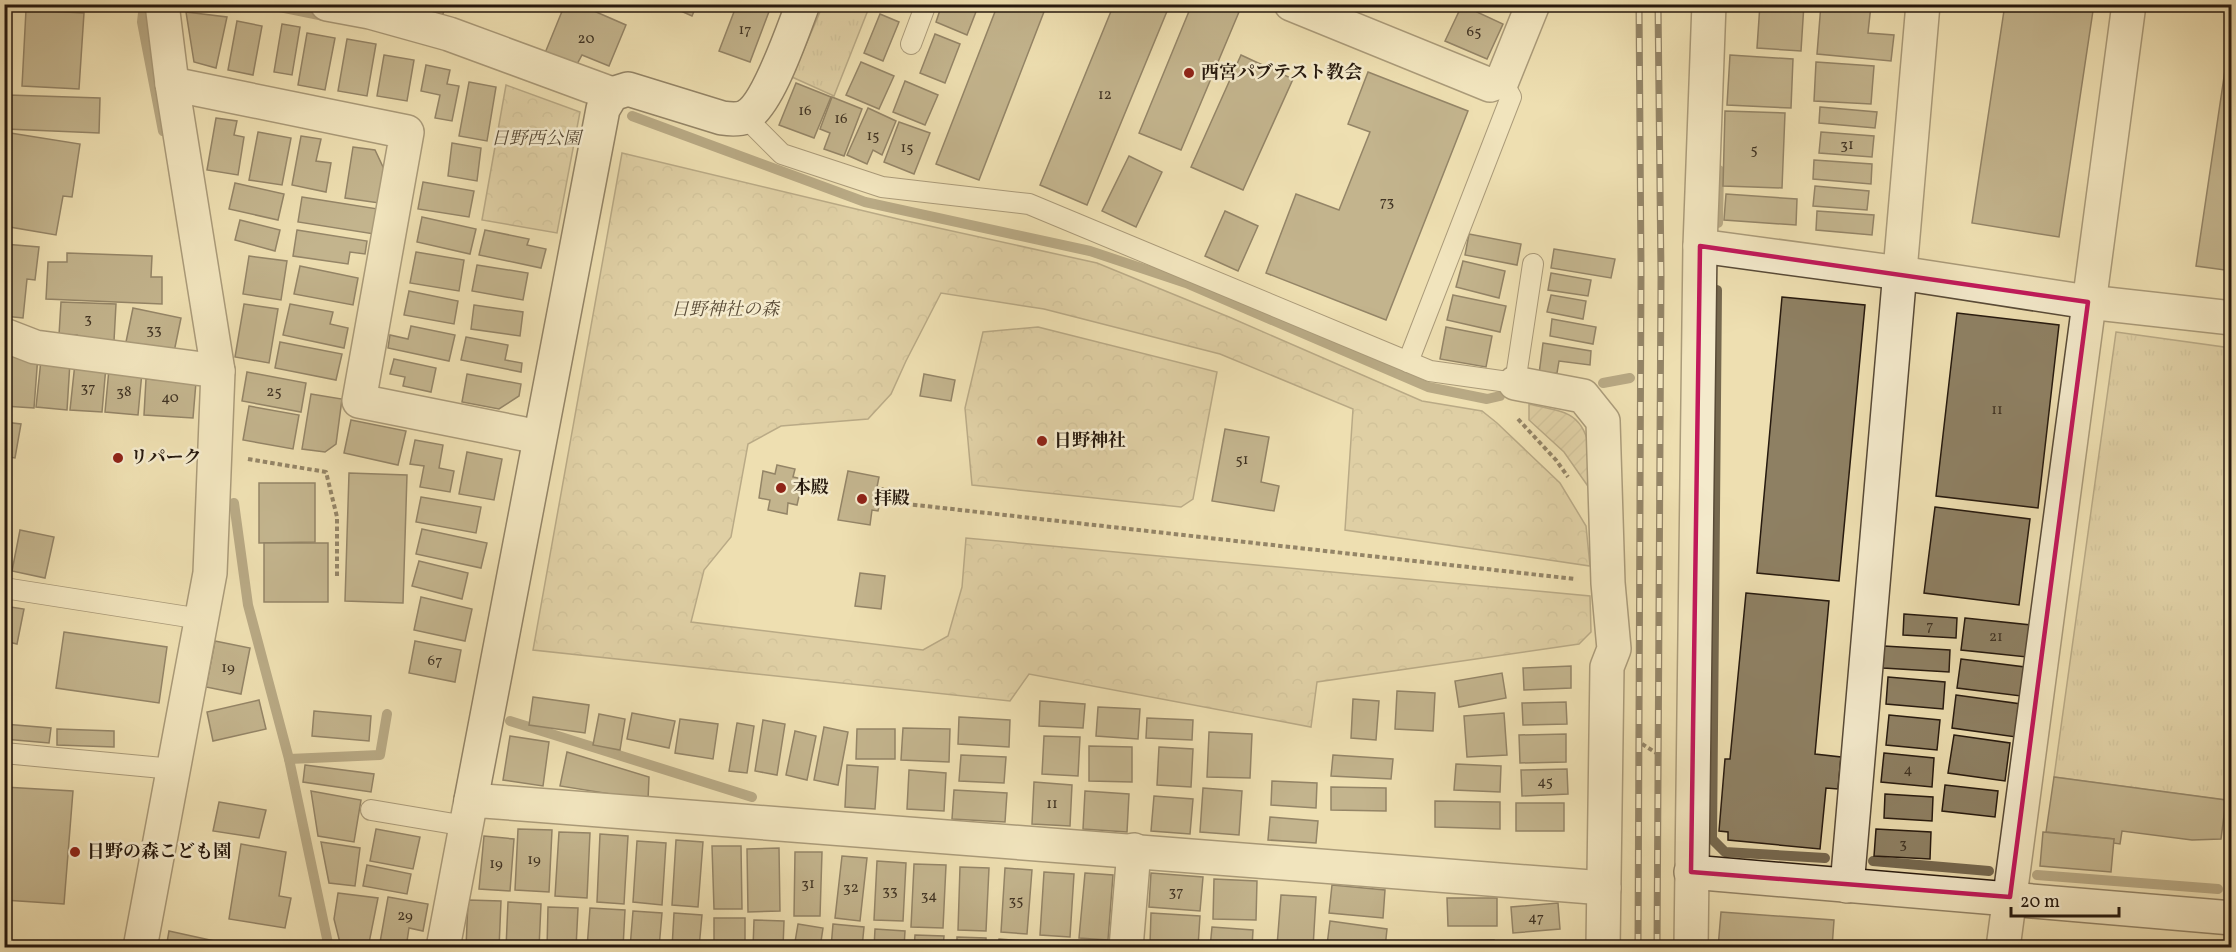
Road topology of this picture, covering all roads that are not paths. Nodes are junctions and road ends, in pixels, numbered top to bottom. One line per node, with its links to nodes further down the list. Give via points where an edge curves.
1 (162, 4): 12 (street)
2 (327, 4): 13 (street, via 449,34)
3 (803, 4): 14 (street, via 764,99)
4 (926, 4): 10 (lane)
5 (1291, 4): 11 (street, via 1490,85)
6 (1533, 4): 11 (street)
7 (1709, 4): 15 (street)
8 (1923, 4): 17 (street)
9 (2129, 4): 18 (street)
10 (911, 44)
11 (1502, 81): 21 (lane, via 1511,97)
12 (172, 84): 22 (street); 24 (street, via 407,132 358,401)
13 (612, 94): 14 (street, via 628,89 722,117); 24 (street, via 603,108)
14 (745, 117): 21 (lane, via 782,154 882,187 1029,204)
15 (1700, 246): 17 (street); 32 (street)
16 (1533, 264): 23 (lane)
17 (1900, 273): 18 (street); 33 (street)
18 (2088, 302): 19 (street); 35 (street)
19 (2232, 318)
20 (4, 335): 22 (street, via 34,347)
21 (1408, 362): 23 (lane, via 1430,371)
22 (219, 370): 26 (street, via 210,573)
23 (1518, 383): 34 (street, via 1583,396 1603,421 1614,649 1607,667)
24 (539, 437): 30 (street)
25 (4, 588): 26 (lane)
26 (201, 619): 28 (street)
27 (4, 753): 28 (lane)
28 (173, 769): 37 (street)
29 (371, 810): 30 (lane)
30 (469, 813): 31 (street); 38 (street)
31 (1134, 850): 34 (street); 39 (street)
32 (1691, 872): 33 (street); 41 (street)
33 (1847, 886): 35 (street)
34 (1604, 888): 40 (street)
35 (2010, 897): 36 (street); 42 (street)
36 (2232, 918)
37 (140, 948)
38 (443, 948)
39 (1126, 948)
40 (1603, 948)
41 (1691, 948)
42 (2003, 948)

